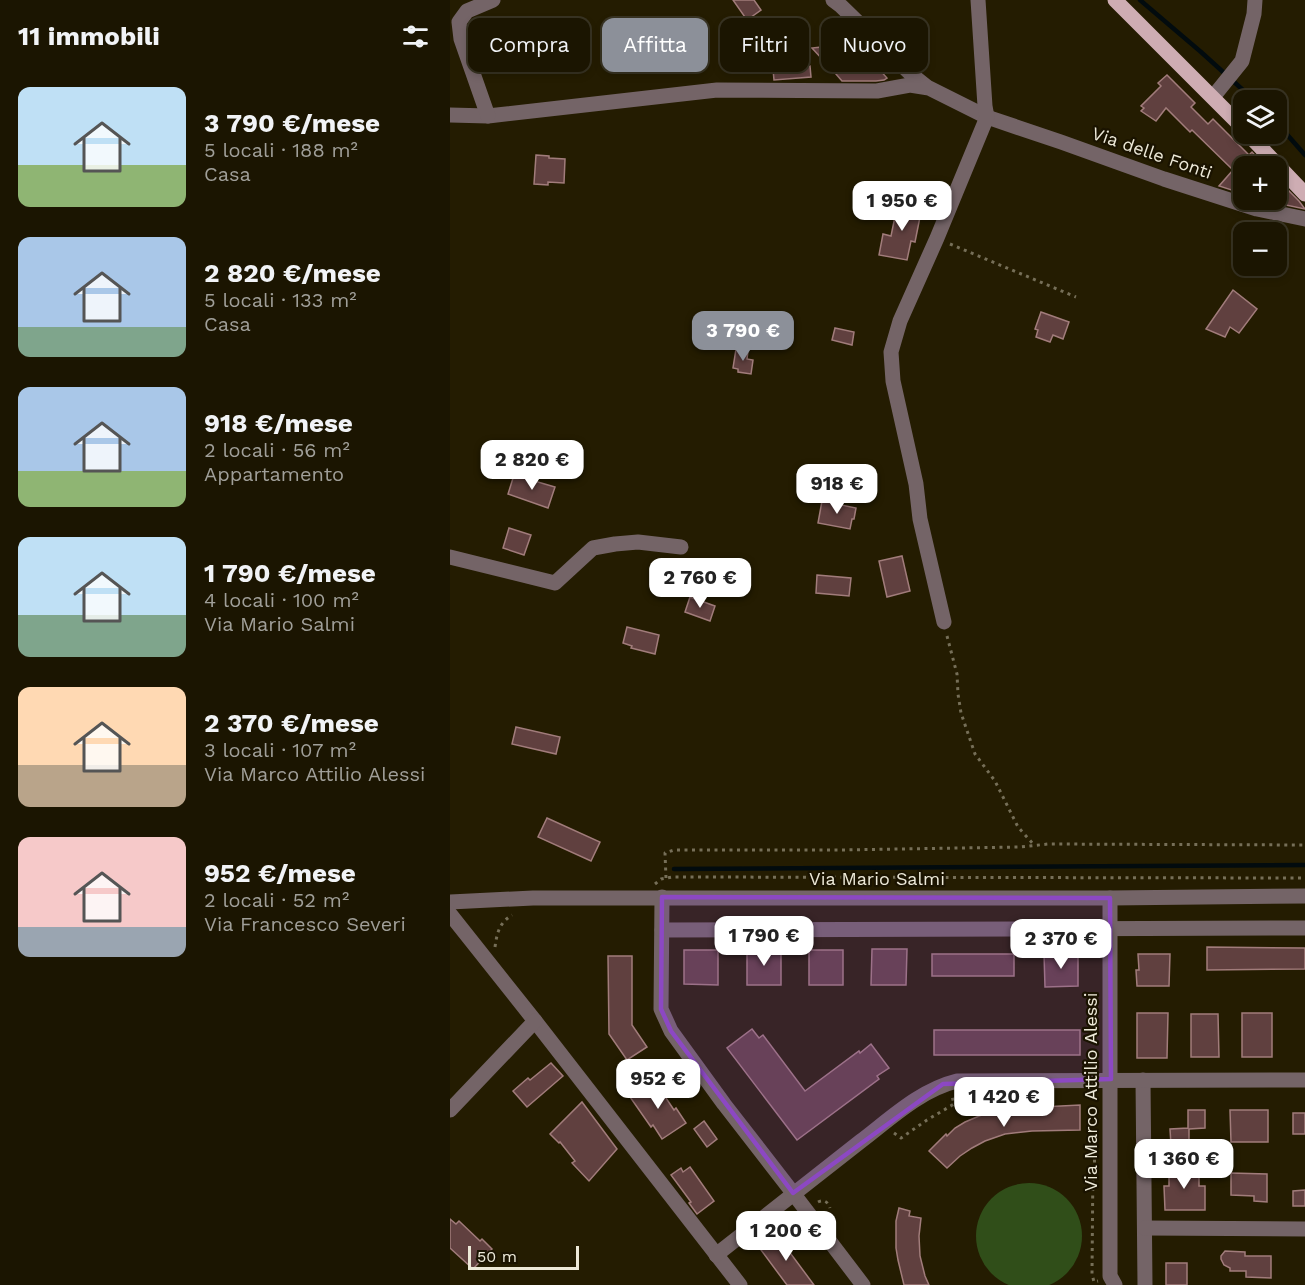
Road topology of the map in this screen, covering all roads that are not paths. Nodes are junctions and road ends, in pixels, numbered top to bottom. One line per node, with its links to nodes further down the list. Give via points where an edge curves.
1 (494, 0): 6 (street)
2 (833, 0): 7 (street)
3 (978, 0): 12 (street)
4 (1116, 0): 8 (main road)
5 (1255, 0): 8 (street, via 1240,64)
6 (462, 5): 11 (street, via 461,39)
7 (929, 88): 11 (street, Via delle Fonti, via 910,85 877,91 717,90); 12 (street, Via delle Fonti)
8 (1217, 92): 9 (main road)
9 (1233, 114)
10 (450, 115): 11 (street, Via delle Fonti)
11 (488, 116)
12 (987, 117): 15 (street, Via delle Fonti, via 1247,206); 18 (street, via 900,321 891,352 920,519)
13 (1258, 144): 14 (main road)
14 (1305, 194)
15 (1305, 219)
16 (681, 548): 17 (street, via 638,543 593,548 555,583)
17 (450, 557)
18 (944, 622)
19 (1305, 896): 21 (street, Via Mario Salmi)
20 (662, 897): 21 (street, Via Mario Salmi); 22 (street, Via Mario Salmi); 26 (street)
21 (1110, 898): 24 (street, Via Marco Attilio Alessi)
22 (450, 903)
23 (450, 914): 27 (street)
24 (1111, 928): 25 (street); 26 (street); 28 (street, Via Marco Attilio Alessi)
25 (1305, 928)
26 (662, 930): 32 (street, via 661,1009 671,1031)
27 (535, 1021): 31 (street); 35 (street)
28 (1111, 1079): 29 (street); 32 (street, via 943,1084 917,1099); 38 (street, Via Marco Attilio Alessi, via 1110,1276)
29 (1143, 1080): 30 (street); 33 (street)
30 (1305, 1080)
31 (450, 1110)
32 (793, 1193): 35 (street); 37 (street)
33 (1145, 1228): 34 (street); 39 (street)
34 (1305, 1229)
35 (716, 1255): 36 (street)
36 (740, 1285)
37 (863, 1285)
38 (1115, 1285)
39 (1145, 1285)

